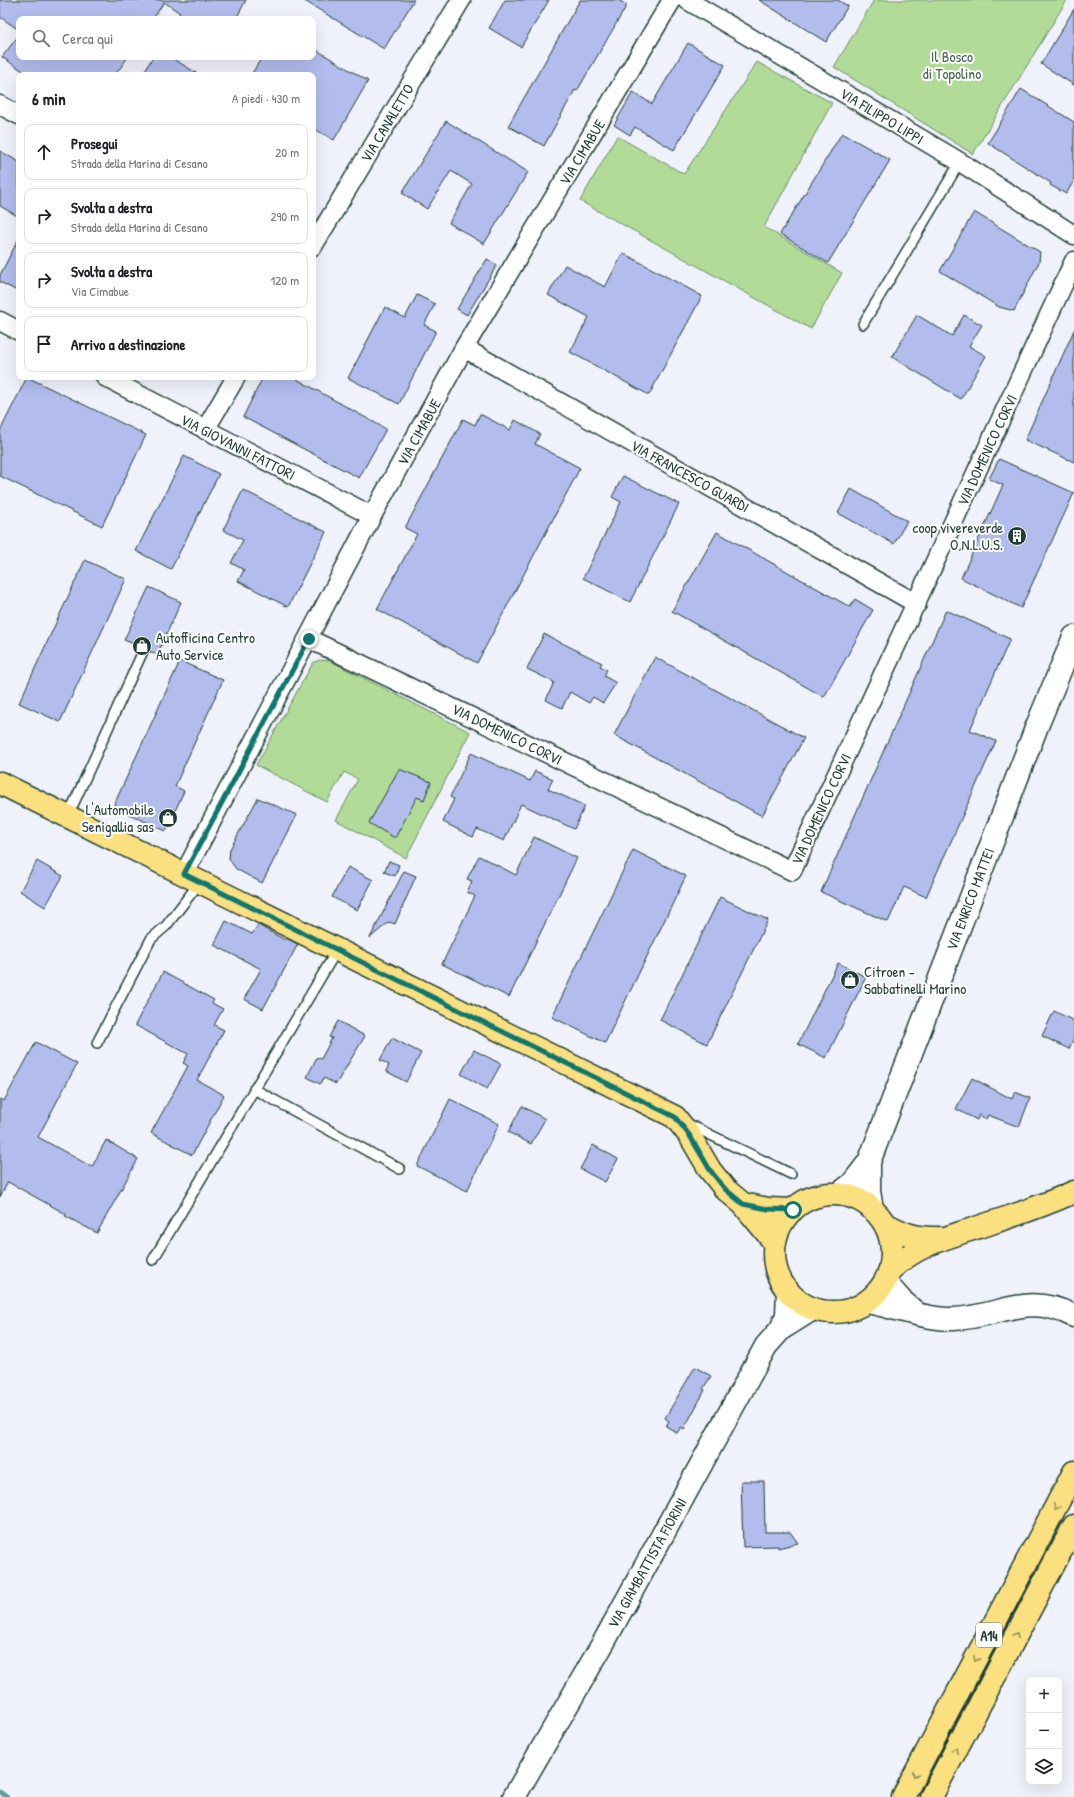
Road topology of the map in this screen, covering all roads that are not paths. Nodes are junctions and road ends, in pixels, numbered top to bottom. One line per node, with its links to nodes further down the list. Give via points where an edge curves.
1 (461, 0): 8 (street, VIA CANALETTO)
2 (672, 0): 13 (street, VIA CIMABUE)
3 (687, 0): 6 (street, VIA FILIPPO LIPPI)
4 (0, 105): 5 (street)
5 (16, 113)
6 (960, 162): 7 (street, VIA FILIPPO LIPPI); 11 (lane)
7 (1074, 235)
8 (316, 241)
9 (1074, 261): 18 (street, VIA DOMENICO CORVI)
10 (0, 321): 12 (street)
11 (863, 324)
12 (16, 329)
13 (464, 348): 17 (street, VIA CIMABUE); 18 (street, VIA FRANCESCO GUARDI)
14 (111, 380): 16 (street, VIA GIOVANNI FATTORI)
15 (234, 380): 16 (street)
16 (205, 430): 17 (street, VIA GIOVANNI FATTORI)
17 (372, 516): 20 (street, VIA CIMABUE)
18 (917, 604): 20 (street, VIA DOMENICO CORVI, via 792,870)
19 (1074, 637): 29 (main road, VIA ENRICO MATTEI, via 1028,748)
20 (309, 639): 24 (street, VIA CIMABUE)
21 (144, 649): 23 (lane)
22 (0, 783): 23 (main road)
23 (68, 816): 24 (main road)
24 (192, 878): 25 (main road); 26 (lane, via 177,914 151,939)
25 (337, 950): 27 (lane); 28 (main road)
26 (97, 1044)
27 (254, 1089): 30 (lane); 39 (lane)
28 (675, 1117): 31 (lane); 34 (main road, via 690,1136 710,1170 725,1189)
29 (869, 1162): 33 (main road, VIA ENRICO MATTEI, via 852,1184); 36 (main road, VIA ENRICO MATTEI, via 869,1191)
30 (400, 1170)
31 (791, 1174)
32 (1074, 1192): 37 (main road, via 1004,1219)
33 (839, 1194): 35 (main road, via 806,1200); 36 (main road, via 851,1196 862,1202)
34 (743, 1204): 35 (main road); 38 (main road)
35 (793, 1210): 38 (main road, via 781,1225)
36 (878, 1216): 37 (main road, via 902,1233 920,1238); 40 (main road, via 890,1238 893,1254)
37 (943, 1238): 40 (main road, via 903,1258)
38 (775, 1243): 41 (main road, via 774,1260)
39 (153, 1260)
40 (887, 1276): 42 (main road, via 877,1293); 44 (main road, via 901,1300)
41 (788, 1291): 43 (main road, via 799,1302); 46 (main road, VIA GIAMBATTISTA FIORINI, via 787,1315)
42 (867, 1302): 43 (main road, via 855,1309 841,1312); 44 (main road)
43 (813, 1309): 46 (main road, VIA GIAMBATTISTA FIORINI)
44 (916, 1313): 45 (main road, via 954,1319 979,1316 1016,1306 1040,1305)
45 (1074, 1316)
46 (781, 1329): 49 (main road, VIA GIAMBATTISTA FIORINI, via 766,1346 605,1640)
47 (1074, 1472): 50 (main road, A14, one-way to 50)
48 (1074, 1526): 51 (main road, A14, one-way to 48)
49 (514, 1797)
50 (903, 1797)
51 (931, 1797)

